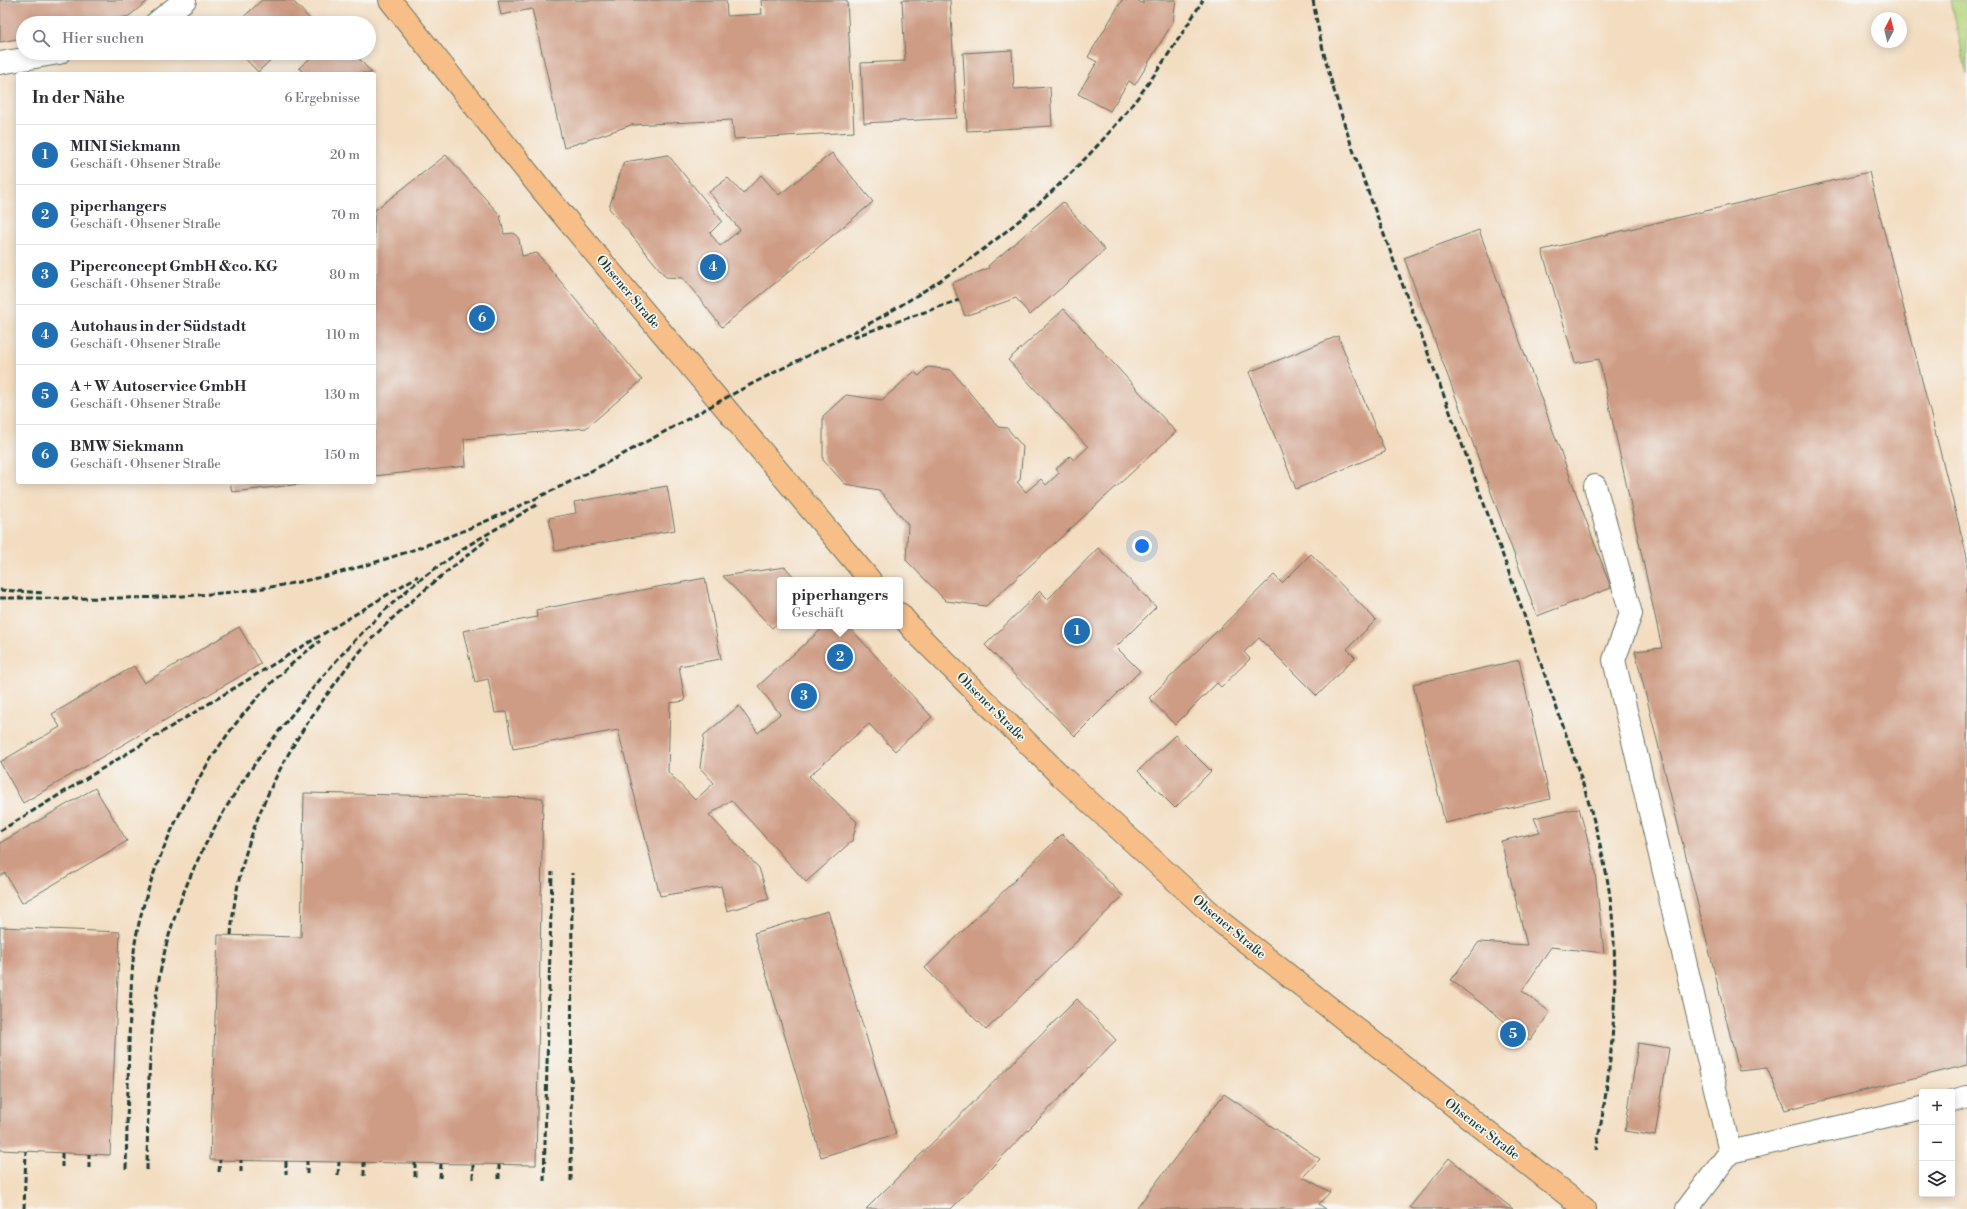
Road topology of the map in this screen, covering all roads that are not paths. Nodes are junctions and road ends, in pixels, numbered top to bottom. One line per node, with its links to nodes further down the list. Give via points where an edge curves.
1 (185, 0): 3 (street)
2 (390, 0): 7 (main road, Ohsener Straße, via 541,189)
3 (165, 16)
4 (18, 60): 5 (street)
5 (0, 63)
6 (1594, 486): 12 (street, via 1631,614 1614,660)
7 (867, 577)
8 (903, 618): 13 (main road, Ohsener Straße, via 1062,777 1222,923)
9 (1967, 1097): 10 (street)
10 (1955, 1100)
11 (1919, 1109): 12 (street)
12 (1730, 1152): 14 (street)
13 (1574, 1206)
14 (1687, 1209)

